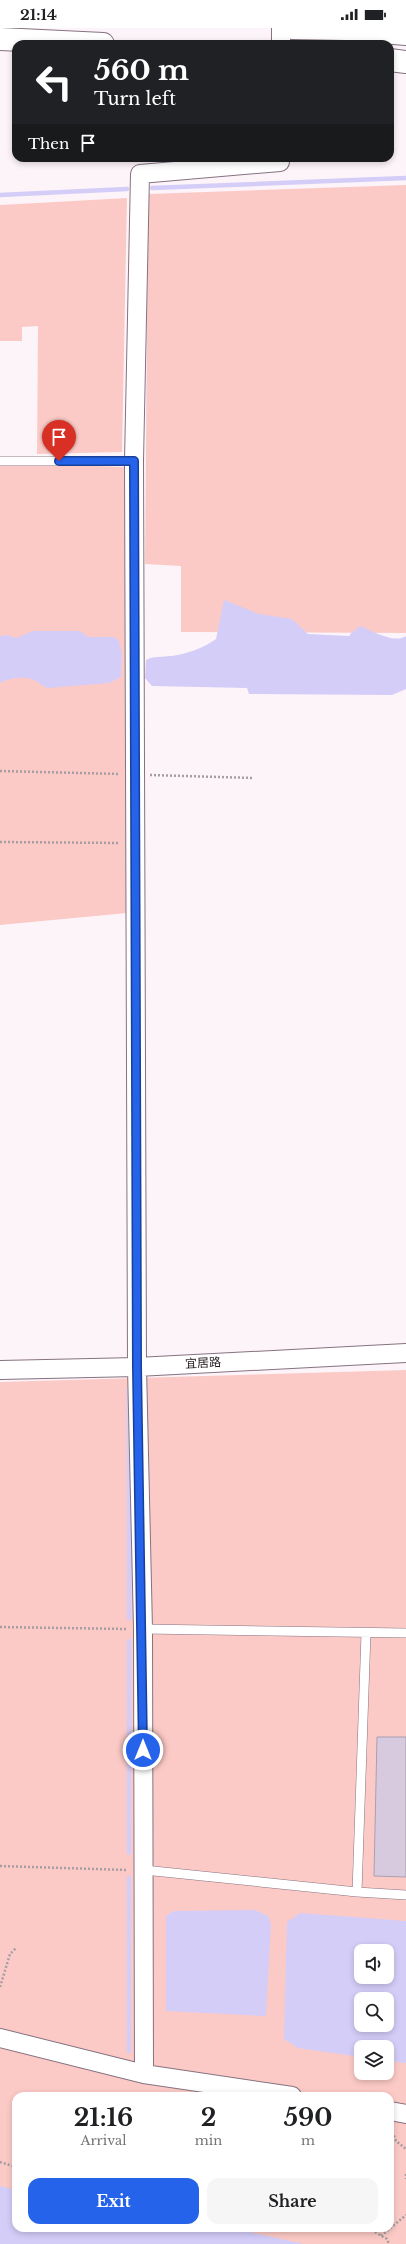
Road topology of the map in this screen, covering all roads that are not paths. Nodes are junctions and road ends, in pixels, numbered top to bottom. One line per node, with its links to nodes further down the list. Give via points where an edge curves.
1 (281, 28): 6 (street)
2 (293, 28): 3 (main road)
3 (406, 34)
4 (0, 39): 5 (main road)
5 (21, 40)
6 (281, 40)
7 (394, 60): 8 (main road)
8 (406, 62)
9 (280, 162): 11 (street, via 140,174)
10 (0, 461): 11 (lane)
11 (134, 461): 13 (street)
12 (406, 1353): 13 (street, 宜居路)
13 (137, 1367): 14 (street, 宜居路); 15 (street)
14 (0, 1370)
15 (143, 1629): 16 (lane); 18 (street)
16 (366, 1633): 17 (lane); 19 (lane)
17 (406, 1633)
18 (144, 1870): 19 (lane); 22 (street)
19 (357, 1892): 20 (lane)
20 (406, 1895)
21 (0, 2038): 22 (street)
22 (144, 2074): 23 (street)
23 (265, 2092)

